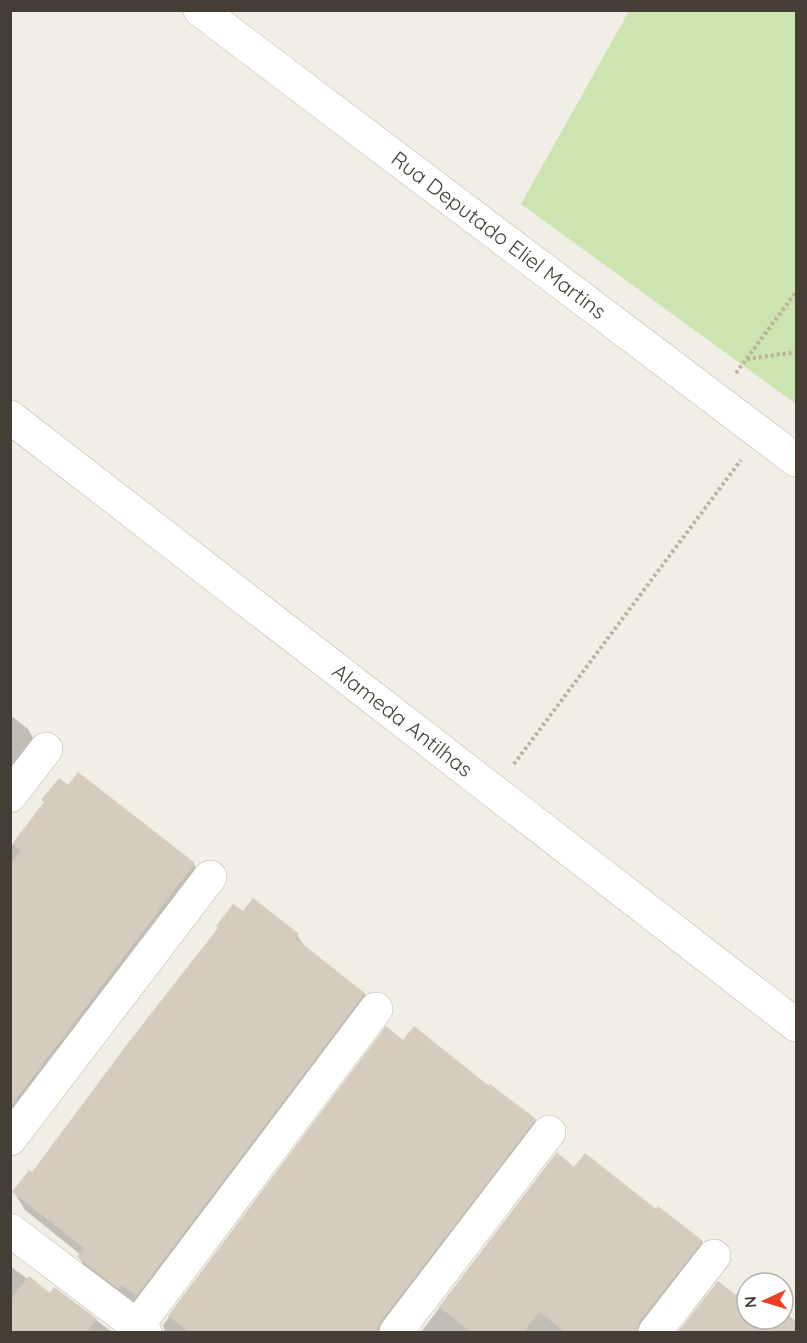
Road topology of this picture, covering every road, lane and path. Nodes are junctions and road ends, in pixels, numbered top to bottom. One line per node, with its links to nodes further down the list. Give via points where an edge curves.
1 (200, 10): 5 (street, Rua Deputado Eliel Martins)
2 (796, 292): 4 (path)
3 (796, 352): 4 (path)
4 (746, 359): 5 (path)
5 (716, 399): 7 (street, Rua Deputado Eliel Martins)
6 (10, 417): 10 (street, Alameda Antilhas)
7 (762, 433): 8 (street, Rua Deputado Eliel Martins); 10 (path)
8 (796, 460)
9 (46, 749): 11 (street)
10 (494, 791): 14 (street, Alameda Antilhas)
11 (10, 796)
12 (210, 877): 16 (street)
13 (376, 1009): 19 (street)
14 (796, 1024)
15 (549, 1132): 20 (street)
16 (10, 1139)
17 (10, 1230): 19 (street)
18 (714, 1256): 21 (street)
19 (141, 1329)
20 (396, 1332)
21 (655, 1332)

